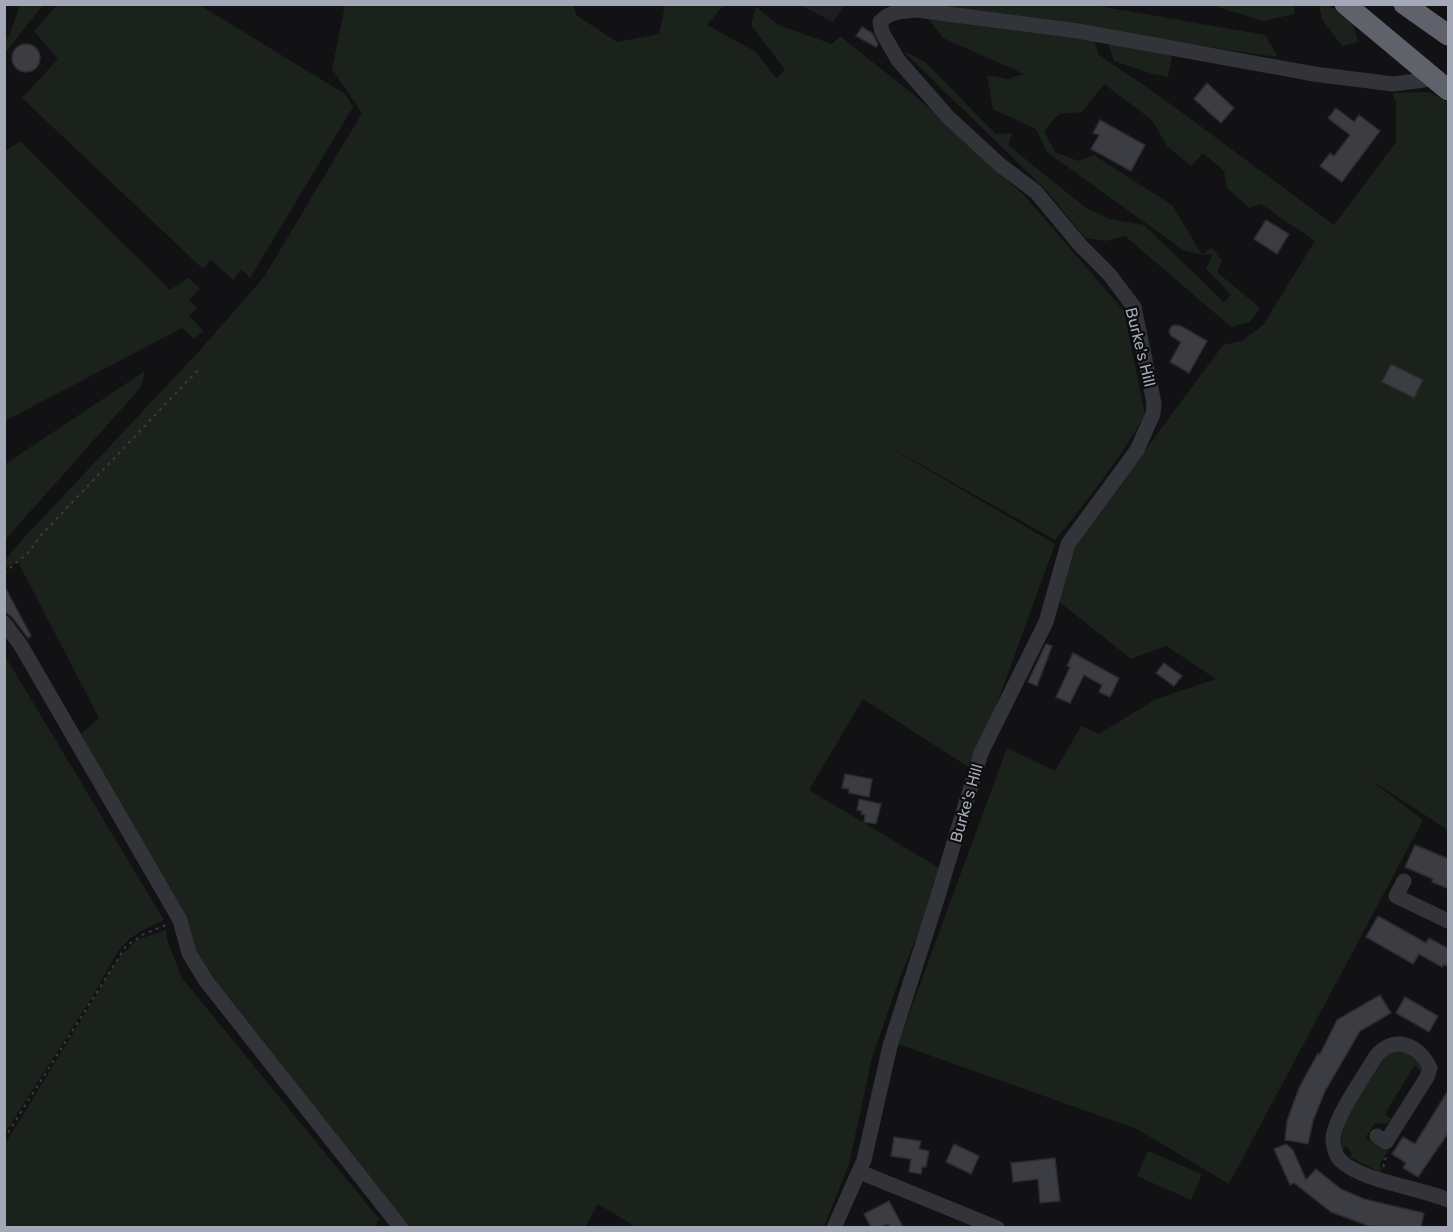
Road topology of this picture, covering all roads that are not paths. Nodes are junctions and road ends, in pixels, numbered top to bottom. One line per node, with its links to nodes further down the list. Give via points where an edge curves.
1 (1345, 4): 4 (highway)
2 (1404, 4): 3 (highway)
3 (1449, 35)
4 (1428, 75): 5 (highway); 10 (street, Burke's Hill, via 1424,80 1393,84 1314,74 1078,31 917,10 896,12 880,22 898,60 948,117 1036,192 1134,307 1154,403 1137,450 1068,544 1046,622 981,753 890,1047)
5 (1449, 90)
6 (4, 623): 12 (street, via 20,644 180,920 189,952 206,981)
7 (1404, 881): 8 (street, via 1396,896)
8 (1449, 921)
9 (1377, 1136): 11 (street, via 1386,1143 1428,1077 1430,1068 1424,1056 1402,1044 1383,1048 1376,1056 1341,1115 1333,1138 1335,1151 1340,1160 1361,1173)
10 (860, 1172): 13 (street, Burke's Hill); 14 (street)
11 (1449, 1200)
12 (401, 1227)
13 (834, 1227)
14 (997, 1227)

